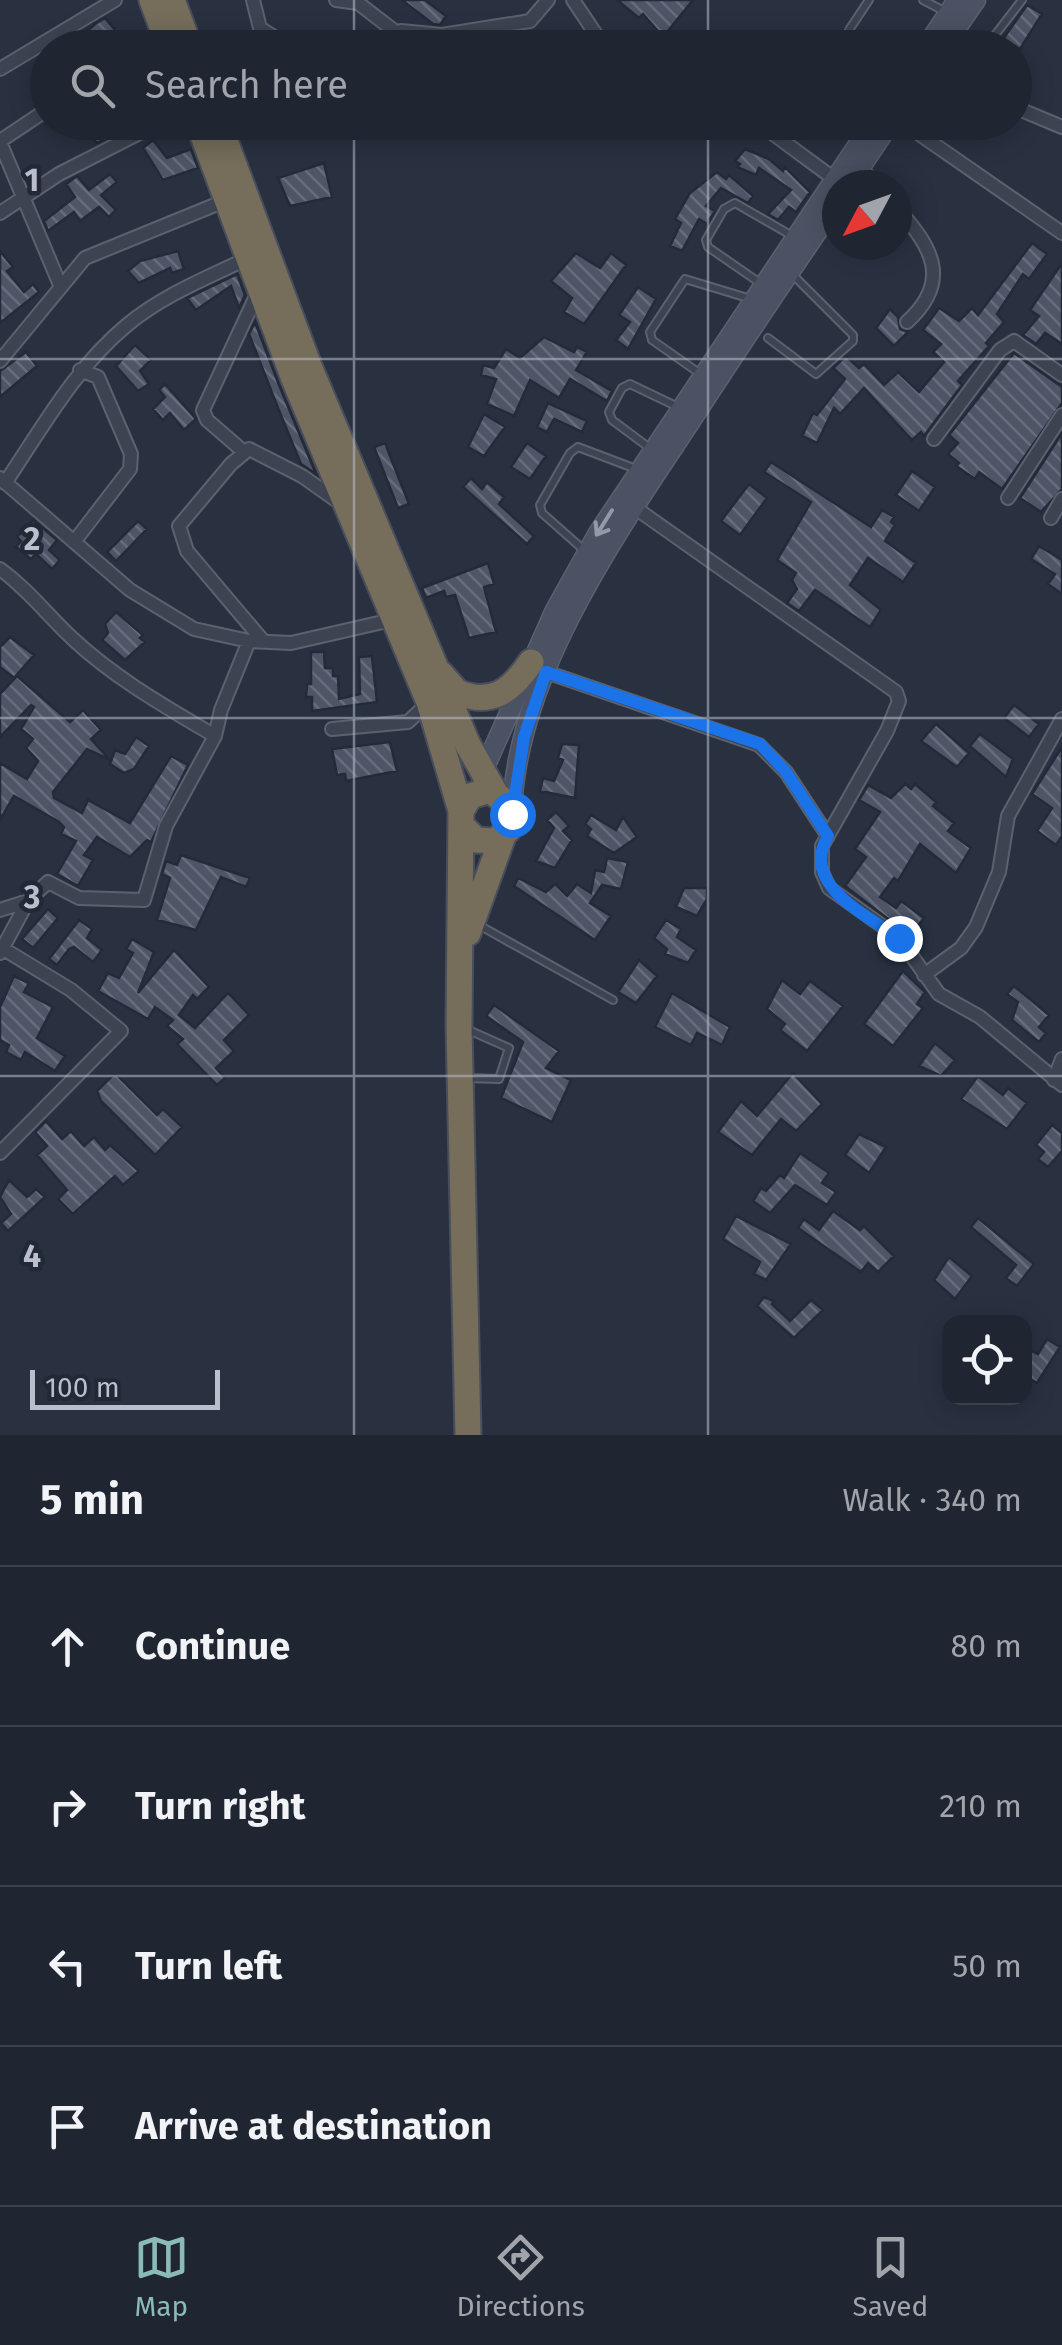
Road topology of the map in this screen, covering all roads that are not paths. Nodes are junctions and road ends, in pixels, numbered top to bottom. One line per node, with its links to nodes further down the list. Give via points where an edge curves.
1 (114, 0): 13 (street)
2 (152, 0): 14 (highway)
3 (172, 0): 15 (highway)
4 (253, 0): 16 (street)
5 (336, 0): 17 (street, via 358,4)
6 (548, 0): 18 (street, via 530,21)
7 (573, 0): 19 (street)
8 (869, 0): 20 (lane)
9 (923, 0): 12 (lane)
10 (976, 0): 22 (main road)
11 (1022, 0): 23 (lane)
12 (953, 7): 21 (main road)
13 (64, 30)
14 (164, 30)
15 (171, 30)
16 (263, 30)
17 (392, 30)
18 (473, 30)
19 (593, 30)
20 (849, 30)
21 (937, 30)
22 (955, 30)
23 (1000, 30)
24 (30, 51): 25 (street)
25 (0, 69)
26 (1032, 114): 28 (street)
27 (30, 121): 36 (street)
28 (1062, 126)
29 (126, 140): 41 (street)
30 (205, 140): 42 (highway)
31 (225, 140): 77 (highway, via 308,366)
32 (783, 140): 38 (street)
33 (864, 140): 39 (main road)
34 (879, 140): 37 (main road)
35 (928, 140): 47 (street)
36 (0, 142): 41 (street)
37 (861, 168): 40 (main road)
38 (825, 170)
39 (847, 170)
40 (858, 170)
41 (24, 200): 44 (street); 51 (street)
42 (227, 200): 49 (highway); 51 (street, via 85,258)
43 (822, 204): 48 (main road)
44 (0, 213)
45 (822, 225): 50 (main road)
46 (912, 227): 54 (street, via 931,250 933,272 922,304)
47 (1062, 233)
48 (794, 238): 53 (main road); 53 (lane, via 735,203 724,209 708,247)
49 (248, 258): 52 (highway); 57 (street, via 167,297)
50 (790, 272): 55 (main road); 55 (lane, via 853,340 816,374)
51 (60, 285): 56 (street)
52 (259, 289): 64 (street, via 203,410); 70 (highway)
53 (757, 292): 58 (main road); 58 (lane, via 686,279 678,286 650,332 652,340)
54 (907, 322)
55 (761, 332): 69 (main road)
56 (0, 362)
57 (80, 370): 66 (street); 72 (street, via 98,378 130,469)
58 (702, 375): 60 (main road)
59 (1062, 376): 62 (street, via 1014,341 1000,350)
60 (680, 408): 63 (main road); 63 (lane, via 630,384 622,388 609,412 612,420)
61 (1062, 415): 67 (street)
62 (934, 439)
63 (651, 450): 65 (main road)
64 (244, 452): 70 (street, via 254,449); 76 (street, via 178,532)
65 (638, 470): 73 (main road, one-way to 73); 73 (lane, via 578,447 570,453 540,505)
66 (2, 481): 72 (street)
67 (1008, 498)
68 (1062, 500): 71 (street)
69 (634, 507): 78 (main road); 85 (street, via 896,692 887,732)
70 (349, 510): 75 (highway)
71 (1051, 518)
72 (74, 542): 76 (street, via 130,590 194,629)
73 (586, 553): 78 (main road)
74 (0, 569): 82 (street, via 120,679)
75 (396, 620): 76 (street, via 290,643); 79 (highway)
76 (257, 642): 82 (street, via 220,710)
77 (430, 654): 78 (highway, via 451,687 475,698 509,690); 83 (highway)
78 (539, 667): 83 (main road); 84 (main road); 85 (street, via 760,744)
79 (430, 702): 81 (street, via 408,722); 83 (highway)
80 (1062, 719): 91 (street, via 1008,816 999,872 976,928)
81 (332, 728)
82 (216, 736): 86 (street, via 166,826 144,900 79,898 48,882)
83 (475, 799): 84 (highway, via 504,798); 84 (highway, via 486,842); 89 (highway)
84 (507, 825): 88 (highway)
85 (828, 836): 91 (street, via 821,856 829,888 899,938)
86 (28, 901): 87 (street); 90 (street)
87 (0, 910)
88 (472, 921): 89 (highway); 92 (lane)
89 (462, 946): 93 (highway)
90 (1, 951): 97 (street, via 71,990 121,1030)
91 (924, 975): 96 (street, via 939,994 980,1017)
92 (613, 1000)
93 (459, 1026): 95 (highway); 95 (lane, via 508,1048 496,1081)
94 (1062, 1059): 96 (street)
95 (460, 1078): 98 (highway)
96 (1058, 1082)
97 (0, 1153)
98 (468, 1435)

